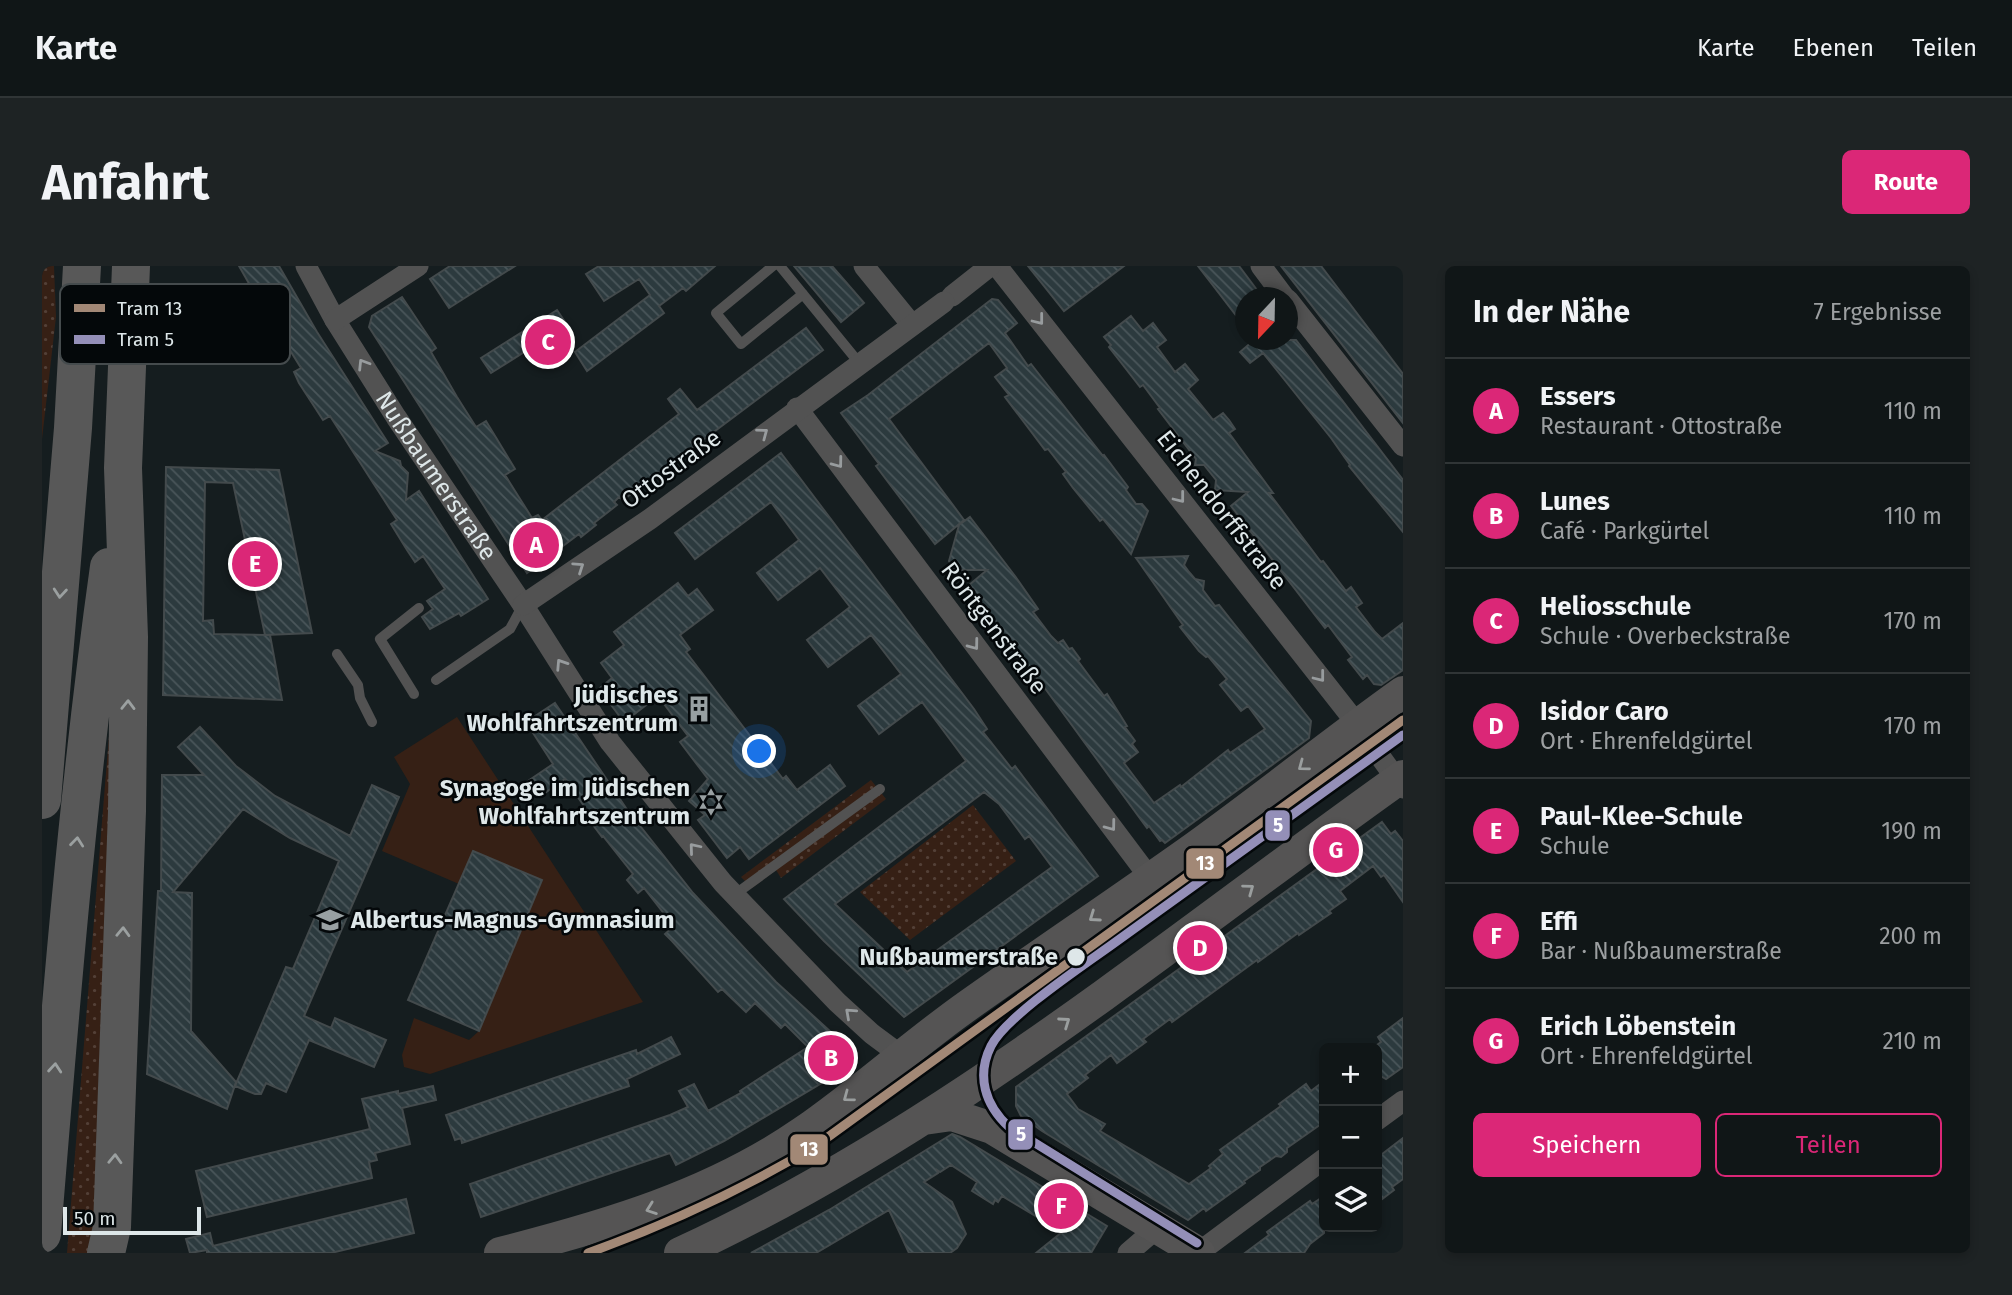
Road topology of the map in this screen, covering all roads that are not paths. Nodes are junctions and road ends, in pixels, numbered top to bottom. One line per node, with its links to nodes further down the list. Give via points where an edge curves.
1 (82, 266): 11 (highway)
2 (131, 266): 12 (highway)
3 (306, 266): 16 (street, Nußbaumerstraße)
4 (418, 266): 16 (street)
5 (773, 266): 14 (lane, via 716,313 741,344)
6 (780, 266): 14 (lane)
7 (864, 266): 17 (street)
8 (990, 266): 17 (street, Ottostraße)
9 (997, 266): 33 (street, Eichendorffstraße, one-way to 33)
10 (1261, 266): 13 (street)
11 (81, 284)
12 (130, 284)
13 (1278, 287)
14 (803, 294): 18 (lane)
15 (1298, 313): 23 (street)
16 (335, 320): 26 (street, Nußbaumerstraße, one-way to 16)
17 (912, 325): 18 (street, Ottostraße)
18 (860, 363): 21 (street, Ottostraße)
19 (77, 364): 22 (highway)
20 (127, 364): 24 (highway)
21 (797, 408): 26 (street, Ottostraße, one-way to 21, via 650,519); 37 (street, Röntgenstraße, one-way to 37)
22 (74, 428): 25 (highway); 36 (highway, one-way to 36)
23 (1403, 446)
24 (123, 468): 47 (highway, one-way to 24, via 68,926); 48 (highway, one-way to 24, via 127,811 129,650)
25 (42, 545)
26 (523, 605): 29 (lane, Ottostraße, via 510,629); 38 (street, Nußbaumerstraße, one-way to 26, via 610,742)
27 (419, 608): 31 (lane, via 380,639)
28 (337, 653): 32 (lane, via 358,685)
29 (436, 680)
30 (1403, 692): 33 (main road)
31 (414, 694)
32 (372, 722)
33 (1357, 725): 34 (street, Eichendorffstraße); 37 (main road, one-way to 37)
34 (1401, 782): 40 (main road, one-way to 34)
35 (880, 789): 38 (lane)
36 (42, 800)
37 (1150, 878): 39 (main road, one-way to 39, via 965,1007)
38 (734, 895): 39 (street, Nußbaumerstraße, one-way to 38, via 837,1002)
39 (903, 1056): 49 (main road, one-way to 49, via 804,1132 709,1185 604,1225)
40 (976, 1083): 43 (main road); 44 (main road, via 992,1120)
41 (1403, 1101): 42 (street)
42 (1382, 1116)
43 (924, 1119): 44 (main road, via 952,1115); 50 (main road, via 786,1200)
44 (1010, 1137): 46 (main road)
45 (1319, 1163): 52 (street)
46 (1157, 1228): 51 (street); 52 (main road)
47 (42, 1234)
48 (113, 1244)
49 (500, 1253)
50 (680, 1253)
51 (1128, 1253)
52 (1198, 1253)

